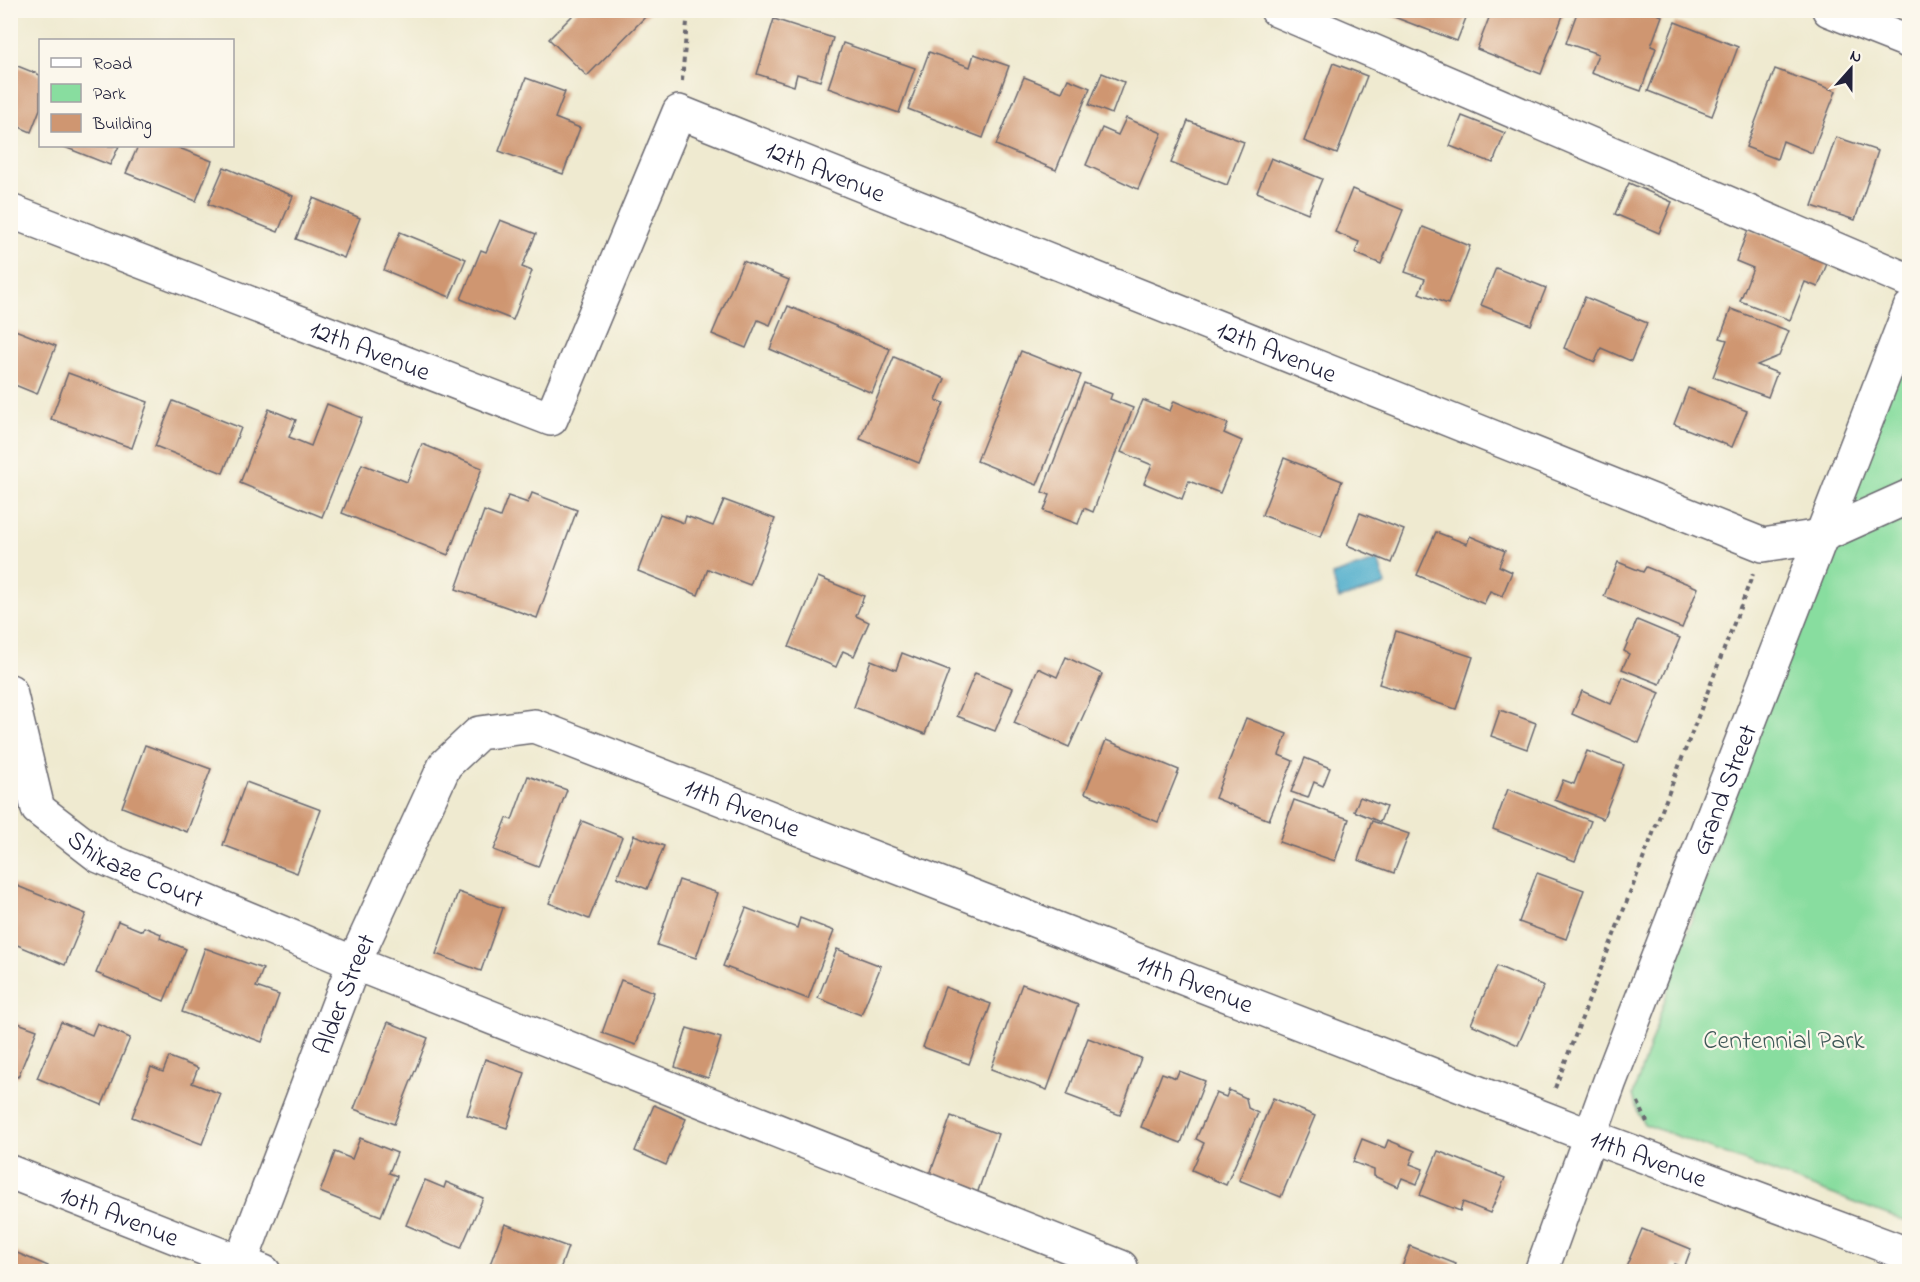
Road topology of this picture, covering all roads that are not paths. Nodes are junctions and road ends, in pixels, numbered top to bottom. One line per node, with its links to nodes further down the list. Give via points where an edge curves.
1 (1277, 10): 5 (street)
2 (1829, 10): 3 (street)
3 (1910, 42)
4 (10, 210): 8 (street, 12th Avenue, via 551,419 679,112 1763,545)
5 (1910, 281)
6 (1910, 308): 8 (street, Grand Street)
7 (1910, 496): 8 (street)
8 (1821, 536): 12 (street, Grand Street)
9 (10, 691): 11 (street, Shikaze Court, via 38,809 99,856)
10 (479, 733): 11 (street, Alder Street, via 445,765); 12 (street, 11th Avenue, via 534,726)
11 (354, 963): 15 (street, Shikaze Court); 16 (street, Alder Street)
12 (1590, 1136): 14 (street, 11th Avenue); 17 (street, Grand Street)
13 (10, 1172): 16 (street, 10th Avenue)
14 (1910, 1255)
15 (1121, 1267)
16 (247, 1268)
17 (1541, 1272)

